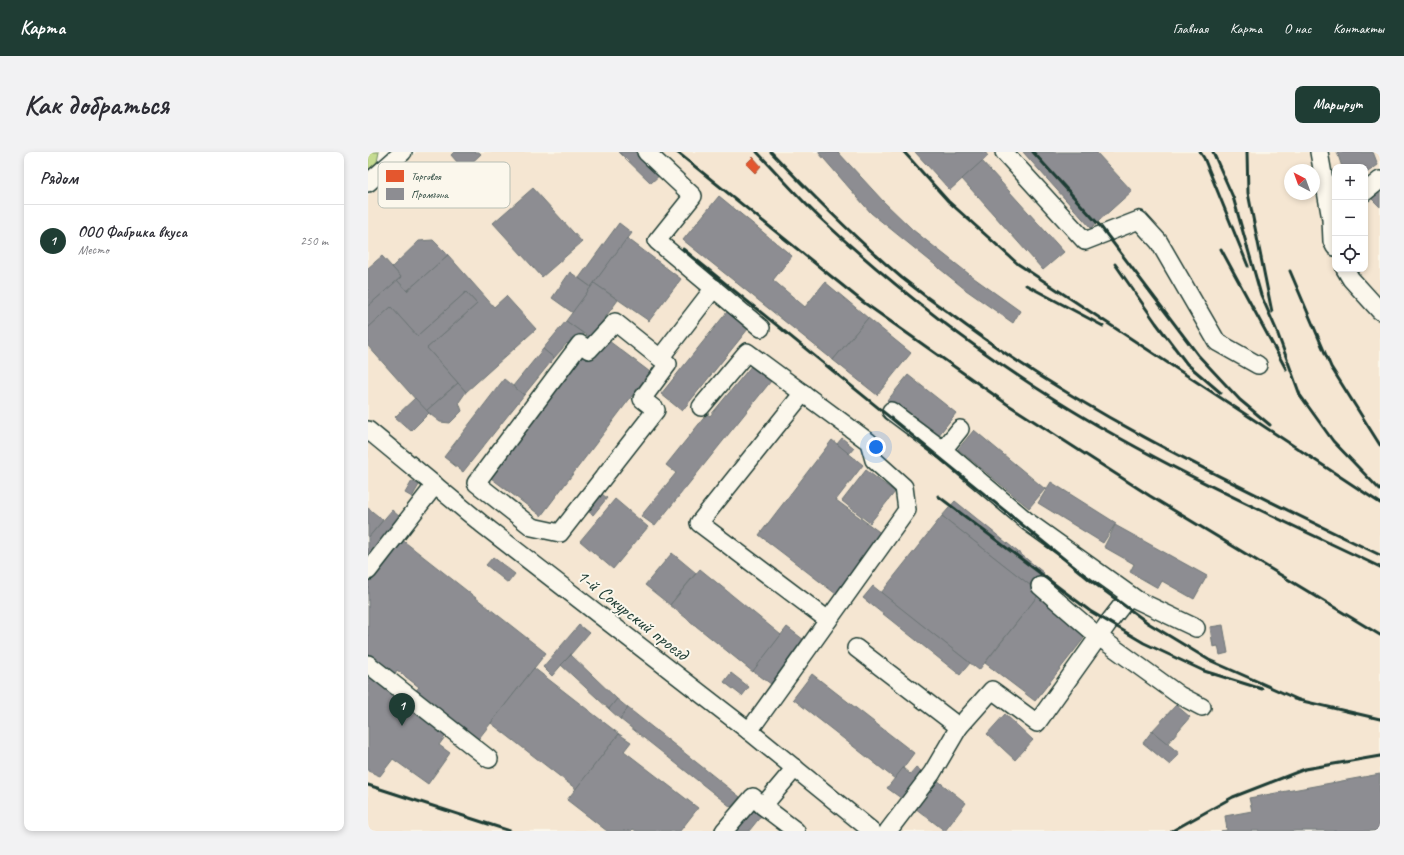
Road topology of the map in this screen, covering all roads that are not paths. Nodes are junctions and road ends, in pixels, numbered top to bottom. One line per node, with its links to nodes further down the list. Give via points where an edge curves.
1 (646, 152): 12 (street, via 693,196 657,241)
2 (1004, 152): 16 (street, via 1085,241 1139,220 1159,242 1216,342)
3 (1319, 152): 10 (street)
4 (400, 153): 5 (street)
5 (390, 162)
6 (378, 174): 8 (street)
7 (1380, 180): 9 (street)
8 (368, 183)
9 (1368, 190)
10 (1332, 213)
11 (1347, 272): 13 (street)
12 (714, 288): 14 (street); 15 (street)
13 (1380, 311)
14 (761, 328)
15 (660, 358): 15 (street, via 615,322 589,350 580,344 476,483 532,527 560,533 656,410 642,399 668,364)
16 (1258, 365)
17 (803, 393): 18 (street, via 747,352); 27 (street, via 869,442 874,460 904,487 907,510); 27 (street, via 699,523)
18 (701, 407)
19 (891, 411): 22 (street)
20 (960, 429): 22 (street)
21 (368, 430): 23 (street, 1-й Сокурский проезд)
22 (943, 450): 26 (street, via 1028,522)
23 (435, 485): 24 (street); 34 (street, 1-й Сокурский проезд)
24 (368, 571)
25 (1040, 586): 29 (street)
26 (1131, 596): 28 (street); 29 (street, via 1122,604)
27 (828, 620): 34 (street)
28 (1196, 628)
29 (1099, 637): 32 (street, via 1179,695); 33 (street, via 1037,724 992,690)
30 (856, 648): 33 (street)
31 (368, 664): 35 (street)
32 (1202, 707)
33 (958, 727): 41 (street, via 932,773)
34 (750, 731): 36 (street, 1-й Сокурский проезд)
35 (489, 759)
36 (795, 768): 37 (street); 40 (street, 1-й Сокурский проезд)
37 (763, 806): 38 (street, via 753,797); 39 (street)
38 (724, 831)
39 (796, 831)
40 (872, 831)
41 (888, 831)

